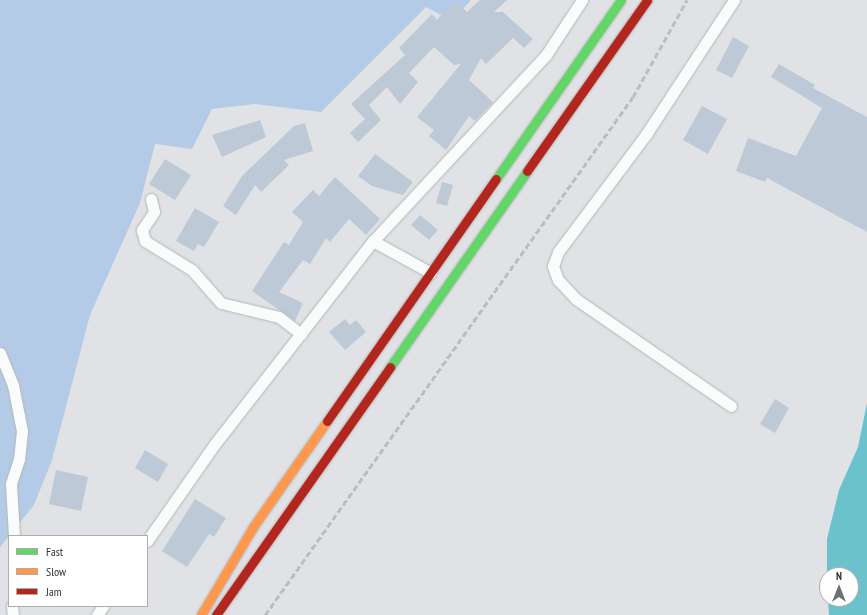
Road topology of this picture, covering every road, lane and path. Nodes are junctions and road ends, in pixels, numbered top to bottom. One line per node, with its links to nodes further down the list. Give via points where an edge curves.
1 (582, 0): 6 (street, via 546,55)
2 (621, 0): 7 (highway)
3 (647, 0): 14 (highway)
4 (734, 0): 10 (street, via 647,133 558,252 553,266 558,280 576,299)
5 (151, 199): 8 (street, via 154,212 142,230 145,241 192,270 220,302 274,315)
6 (373, 241): 7 (street); 8 (street)
7 (431, 273): 13 (highway, via 253,527)
8 (301, 334): 12 (street, via 214,445)
9 (0, 353): 11 (street, via 13,385 22,431 19,459 11,484)
10 (731, 406)
11 (14, 535)
12 (148, 540)
13 (201, 615)
14 (216, 615)

